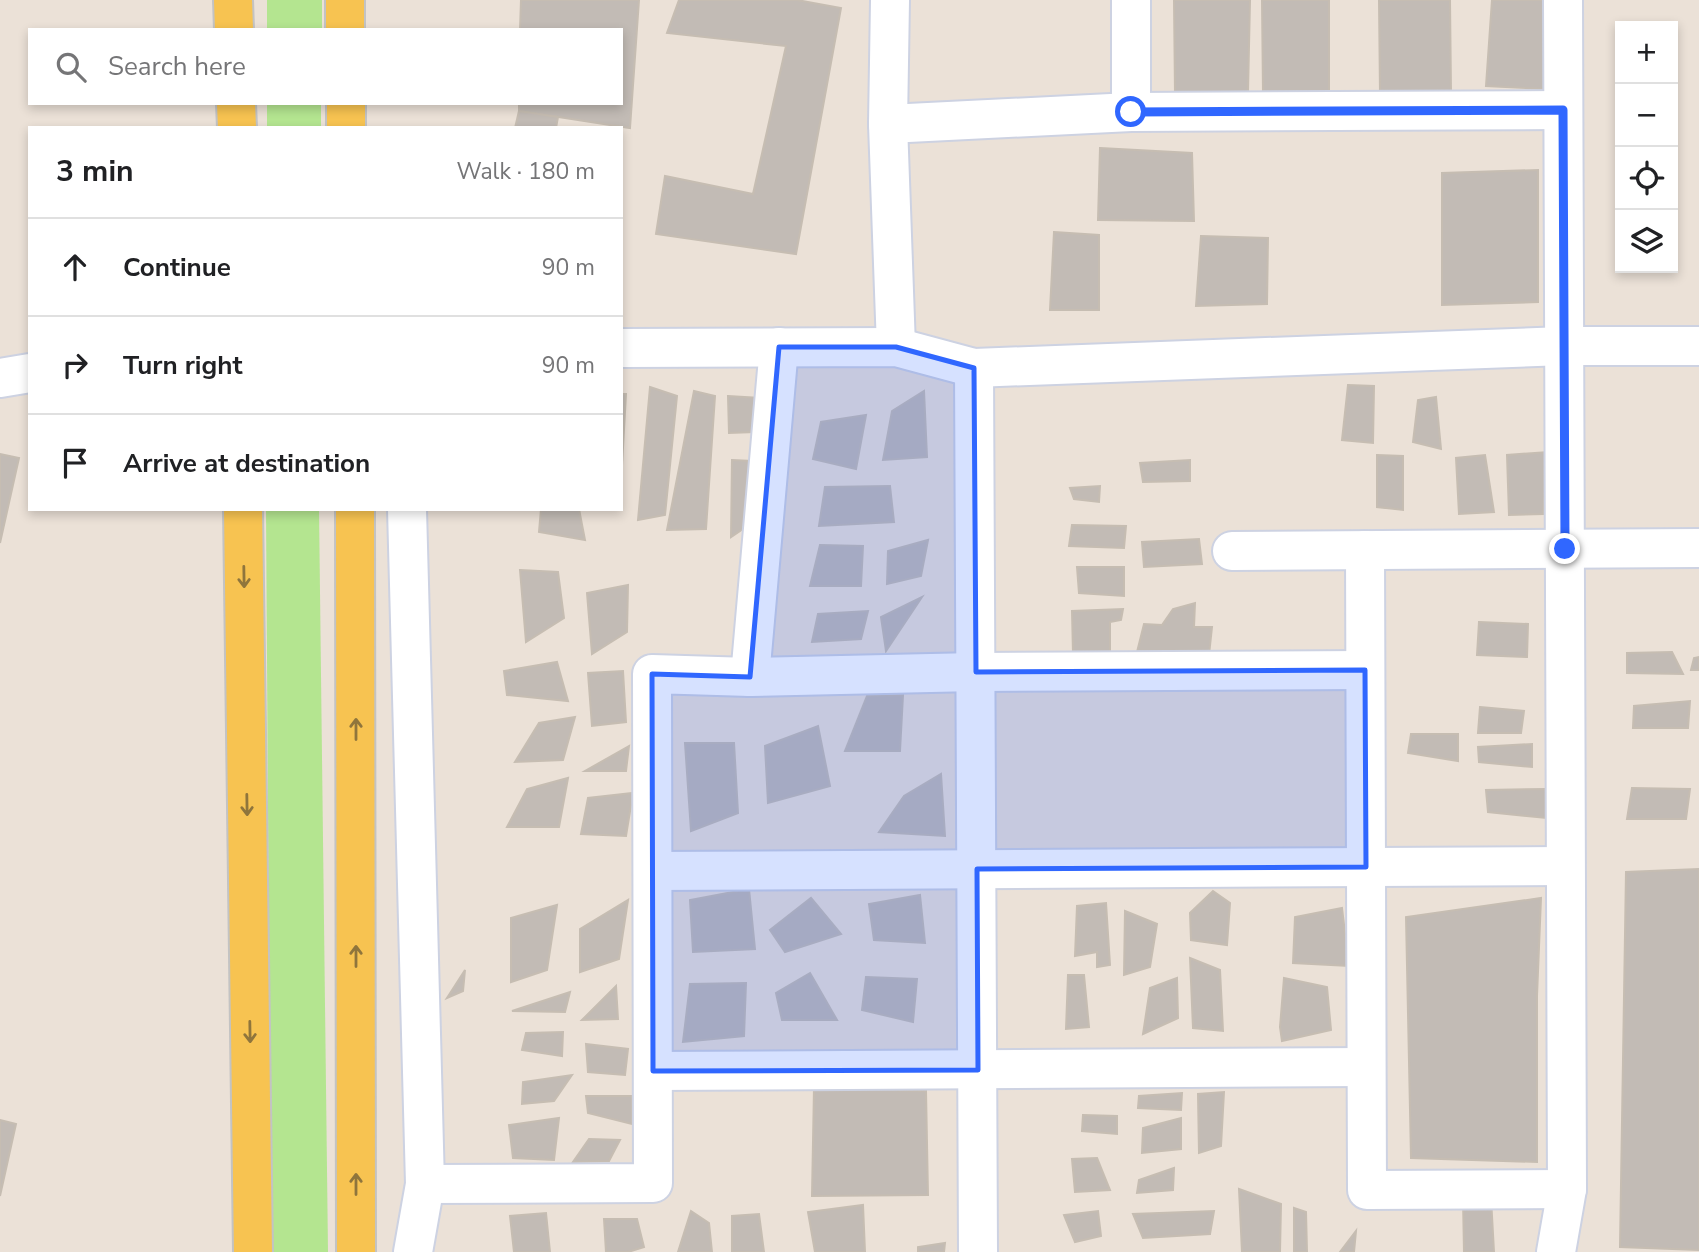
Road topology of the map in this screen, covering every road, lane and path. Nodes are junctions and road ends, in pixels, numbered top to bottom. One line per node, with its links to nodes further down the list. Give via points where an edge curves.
1 (233, 0): 6 (main road)
2 (345, 0): 7 (main road)
3 (890, 0): 12 (street)
4 (1131, 0): 11 (street)
5 (1563, 0): 10 (street)
6 (234, 28)
7 (345, 28)
8 (236, 105): 13 (main road)
9 (346, 105): 14 (main road)
10 (1563, 110): 11 (street); 15 (street)
11 (1131, 112): 12 (street)
12 (888, 124): 18 (street)
13 (237, 126)
14 (346, 126)
15 (1564, 346): 16 (street); 20 (street); 27 (street)
16 (1699, 346)
17 (779, 347): 18 (street); 19 (street); 32 (street)
18 (896, 347): 20 (street)
19 (623, 348)
20 (974, 368): 31 (street)
21 (28, 373): 22 (street)
22 (0, 378)
23 (243, 511): 42 (main road, one-way to 42)
24 (355, 511): 43 (main road, one-way to 24)
25 (407, 511): 40 (street)
26 (1699, 548): 27 (street)
27 (1565, 549): 28 (street); 33 (street)
28 (1365, 550): 29 (street); 30 (street)
29 (1232, 551)
30 (1365, 670): 31 (street); 34 (street)
31 (976, 672): 32 (street); 35 (street)
32 (750, 677): 36 (street, via 652,674)
33 (1565, 866): 34 (street); 41 (street)
34 (1366, 867): 35 (street); 37 (street)
35 (977, 869): 36 (street); 38 (street)
36 (653, 871): 39 (street)
37 (1366, 1067): 38 (street); 41 (street, via 1367,1190)
38 (978, 1070): 39 (street); 45 (street)
39 (653, 1071): 40 (street, via 653,1183)
40 (425, 1184): 44 (street)
41 (1567, 1189): 46 (street)
42 (253, 1252)
43 (356, 1252)
44 (413, 1252)
45 (978, 1252)
46 (1556, 1252)

